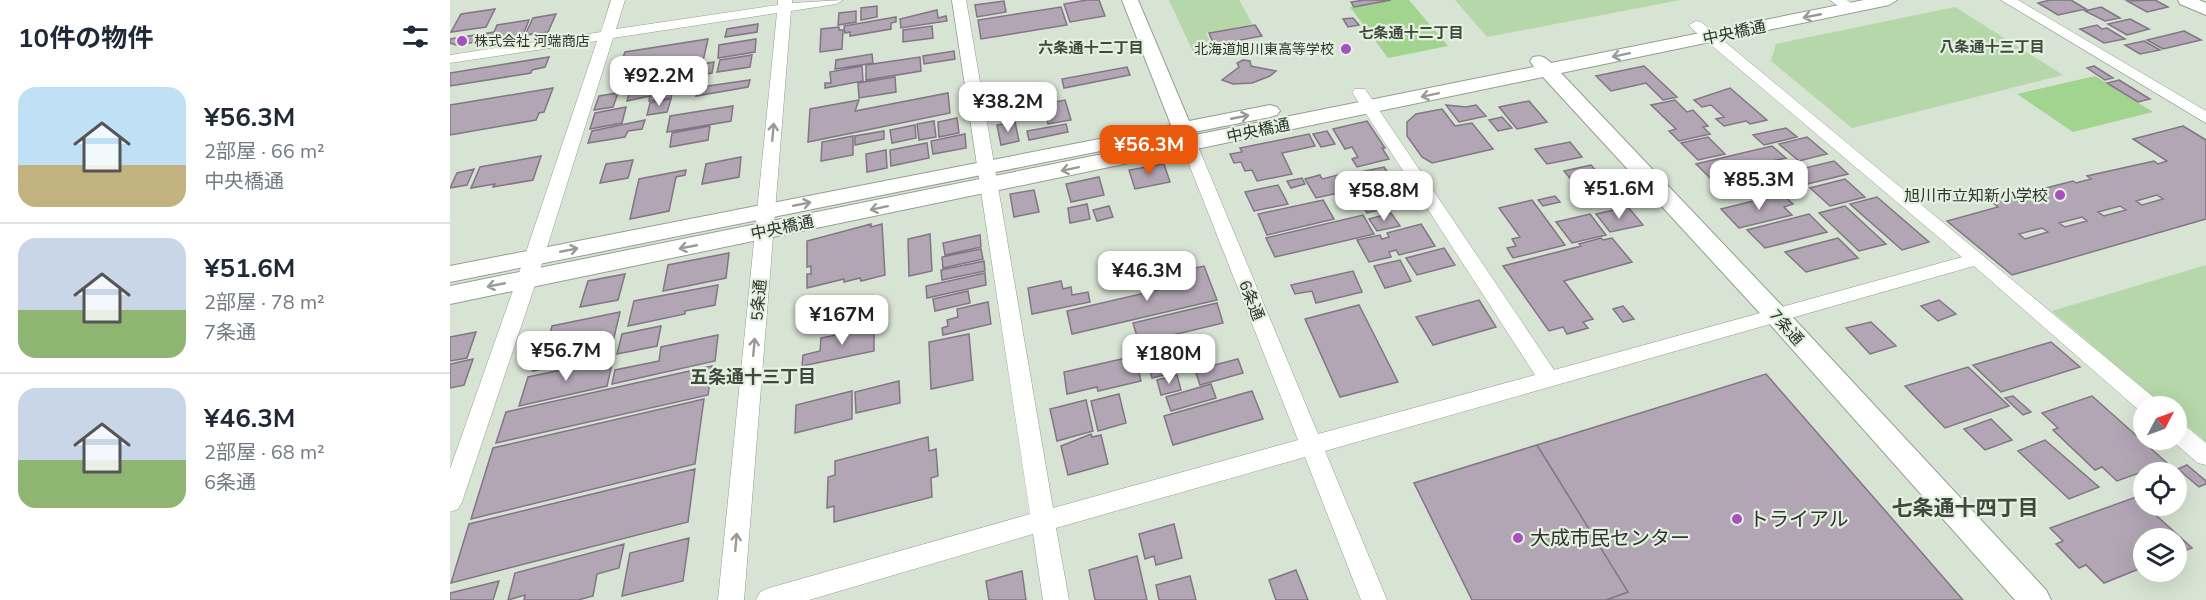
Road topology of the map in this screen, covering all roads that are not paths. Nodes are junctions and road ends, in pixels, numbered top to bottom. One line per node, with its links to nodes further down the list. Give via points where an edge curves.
1 (618, 0): 13 (street)
2 (836, 0): 9 (street)
3 (959, 0): 19 (street)
4 (1130, 0): 18 (street, 6条通)
5 (1819, 0): 12 (street, 中央橋通)
6 (1889, 0): 10 (street, 中央橋通)
7 (2008, 0): 17 (street)
8 (2187, 0): 11 (street)
9 (784, 4): 13 (street); 20 (street, 5条通, one-way to 9)
10 (1844, 4): 12 (street, 中央橋通, one-way to 12)
11 (2206, 10)
12 (1703, 31): 15 (street, 中央橋通); 22 (street)
13 (607, 35): 14 (street); 21 (street)
14 (450, 59)
15 (1541, 64): 16 (street, 中央橋通); 26 (street, 7条通)
16 (1365, 100): 18 (street, 中央橋通); 27 (street)
17 (2206, 118)
18 (1186, 136): 19 (street, 中央橋通); 30 (street, 6条通)
19 (987, 176): 20 (street, 中央橋通); 33 (street)
20 (765, 221): 21 (street, 中央橋通, one-way to 20); 24 (street, 中央橋通, one-way to 24); 34 (street, 5条通, one-way to 20)
21 (534, 257): 23 (street, 中央橋通); 24 (street)
22 (1977, 259): 26 (street); 28 (street)
23 (450, 274)
24 (527, 279): 25 (street, 中央橋通, one-way to 25); 32 (street)
25 (450, 295)
26 (1777, 316): 27 (street); 38 (street, 7条通)
27 (1549, 379): 30 (street)
28 (2137, 396)
29 (2187, 440): 31 (street)
30 (1311, 446): 33 (street); 37 (street, 6条通)
31 (2206, 456)
32 (450, 502)
33 (1043, 520): 35 (street); 36 (street)
34 (731, 600)
35 (769, 600)
36 (1056, 600)
37 (1374, 600)
38 (2035, 600)

